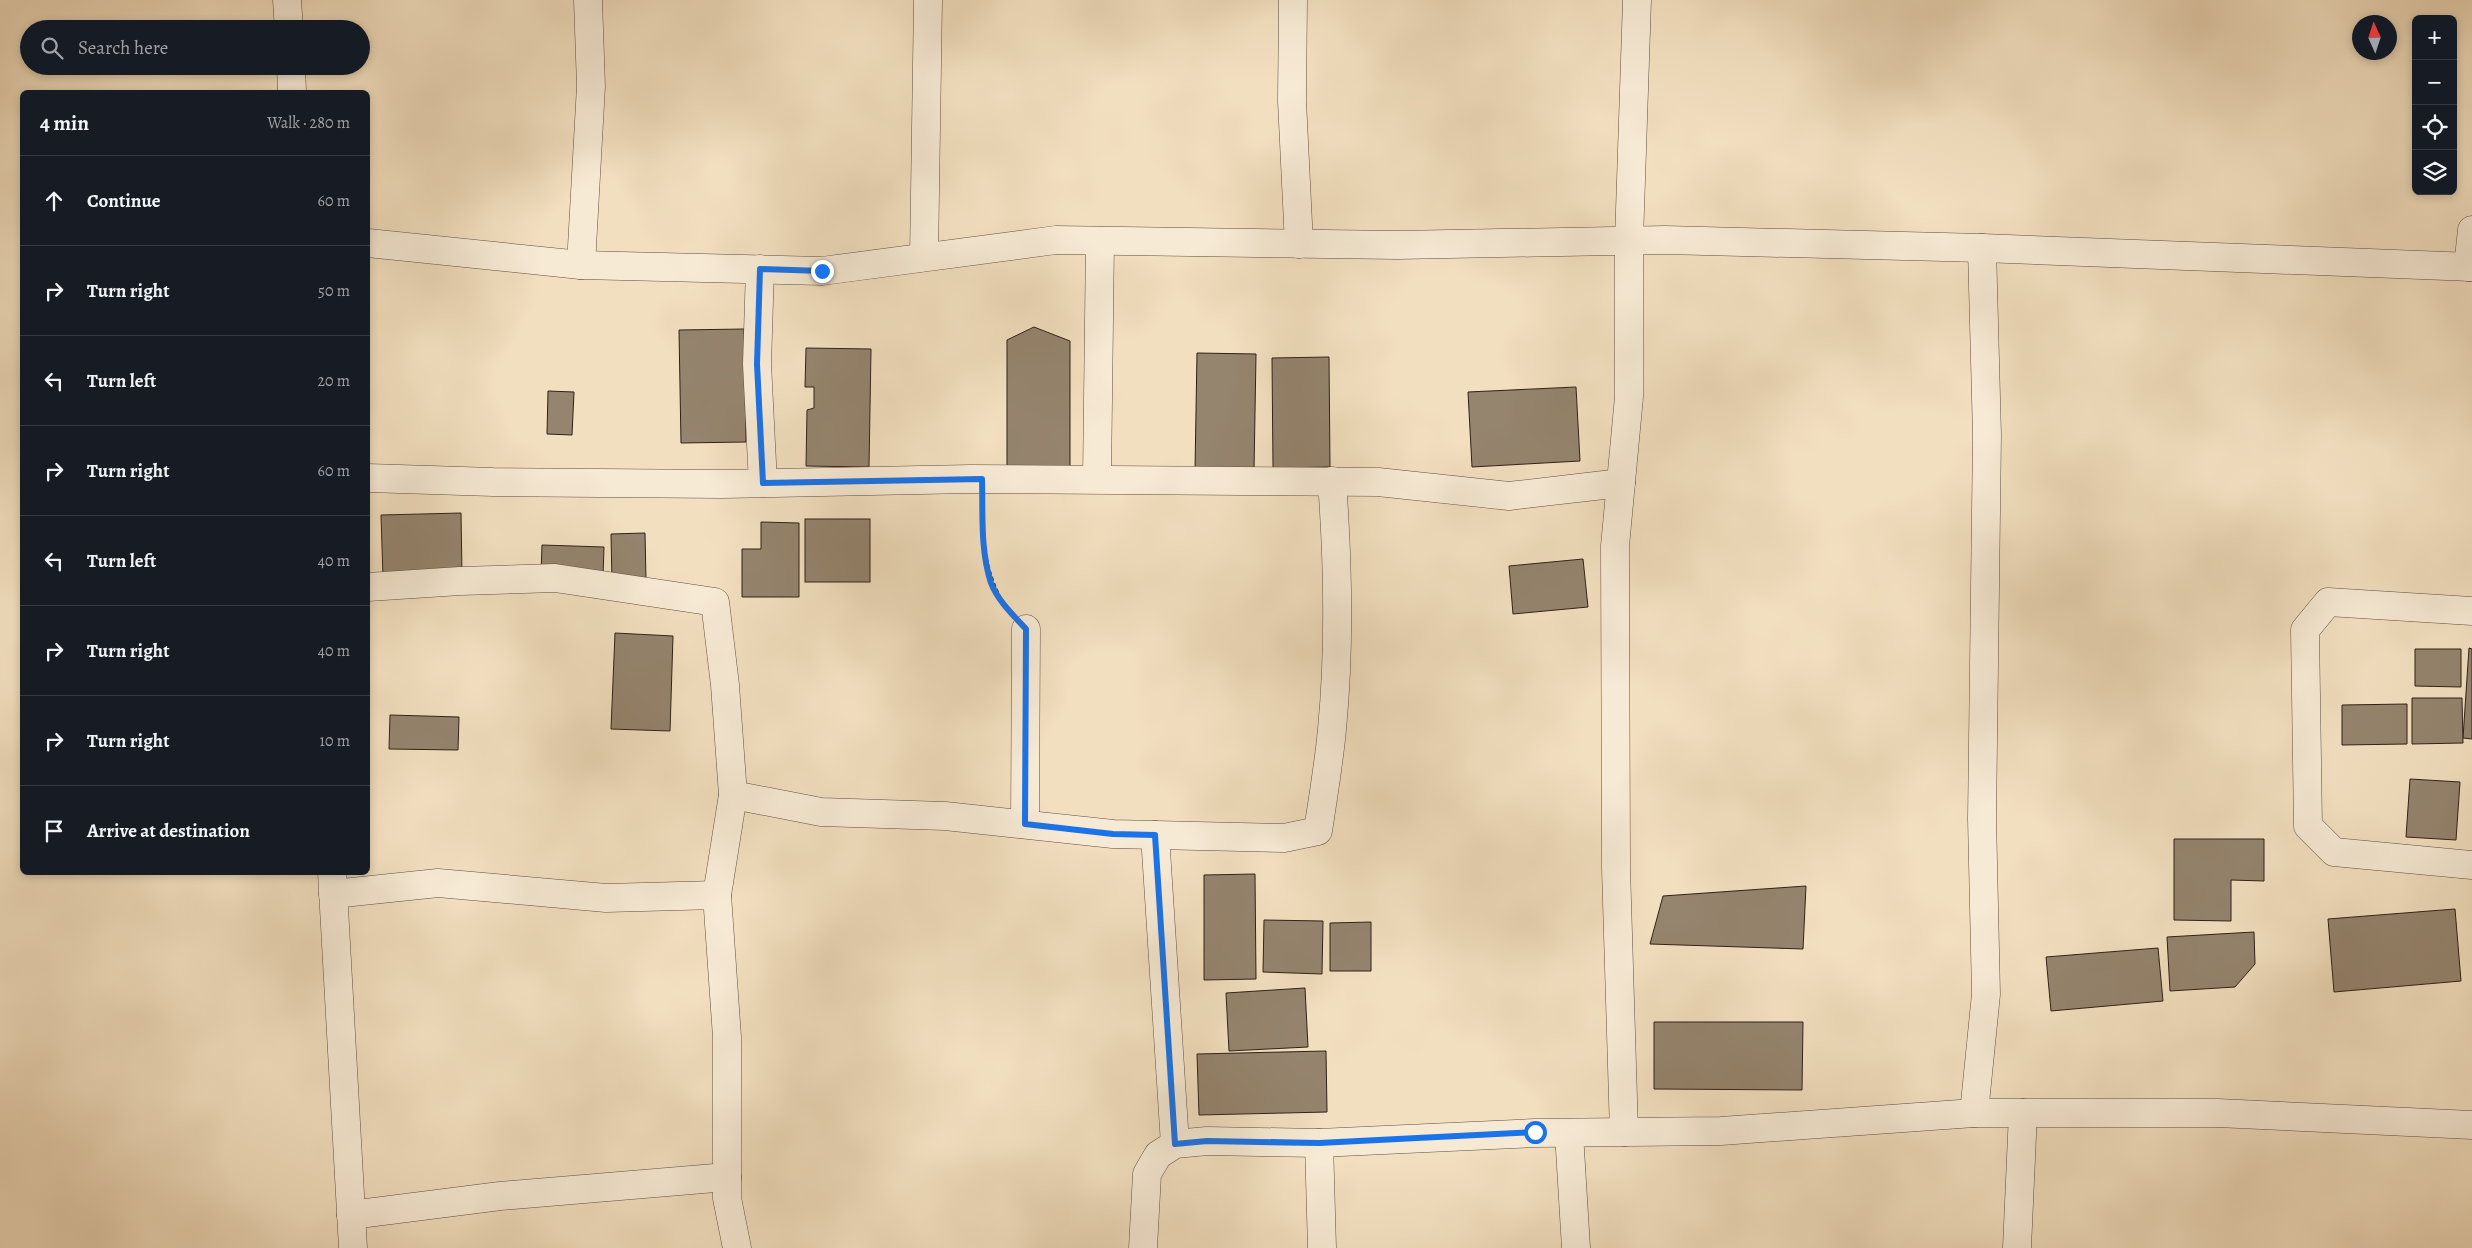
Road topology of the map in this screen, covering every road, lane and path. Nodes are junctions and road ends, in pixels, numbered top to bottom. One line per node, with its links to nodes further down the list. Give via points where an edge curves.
1 (287, 0): 6 (street)
2 (588, 0): 16 (street, via 591,86)
3 (928, 0): 15 (street)
4 (1293, 0): 13 (street, via 1292,101)
5 (1637, 0): 10 (street)
6 (288, 20)
7 (291, 75): 8 (street)
8 (292, 90)
9 (2472, 230): 17 (street)
10 (1629, 240): 13 (street); 14 (street); 24 (street, via 1629,397)
11 (1100, 241): 13 (street); 15 (street, via 1056,240); 21 (street)
12 (370, 243): 16 (street)
13 (1299, 244)
14 (1982, 248): 17 (street); 34 (street, via 1987,435 1982,810 1986,994)
15 (924, 257): 18 (street, via 822,271)
16 (581, 265): 18 (street)
17 (2470, 267)
18 (760, 269): 23 (street, via 757,364)
19 (370, 478): 23 (street)
20 (982, 479): 21 (street); 23 (street); 27 (path, via 983,534 991,583 1004,606)
21 (1097, 479): 22 (street)
22 (1332, 481): 24 (street, via 1378,482 1509,496); 30 (street, via 1336,641 1332,729 1318,831 1284,838)
23 (763, 483)
24 (1621, 483): 37 (street, via 1615,546 1615,709)
25 (370, 587): 28 (street, via 555,578 715,602)
26 (2472, 611): 31 (street, via 2328,602 2305,630 2308,826 2334,852)
27 (1026, 629): 29 (street)
28 (733, 795): 29 (street, via 821,812 945,816); 33 (street)
29 (1025, 824): 30 (street, via 1113,834)
30 (1155, 835): 40 (street)
31 (2472, 865)
32 (333, 883): 33 (street, via 438,883 606,898); 42 (street)
33 (717, 895): 41 (street, via 727,1037)
34 (1974, 1113): 35 (street); 37 (street, via 1745,1130)
35 (2023, 1113): 36 (street, via 2217,1113); 48 (street)
36 (2472, 1125)
37 (1624, 1132): 38 (street)
38 (1569, 1133): 39 (street); 47 (street)
39 (1319, 1143): 40 (street, via 1207,1141); 46 (street)
40 (1175, 1144): 45 (street, via 1158,1155 1147,1174)
41 (727, 1177): 42 (street, via 500,1196); 44 (street, via 727,1198)
42 (351, 1215): 43 (street)
43 (353, 1248)
44 (737, 1248)
45 (1144, 1248)
46 (1322, 1248)
47 (1576, 1248)
48 (2017, 1248)

